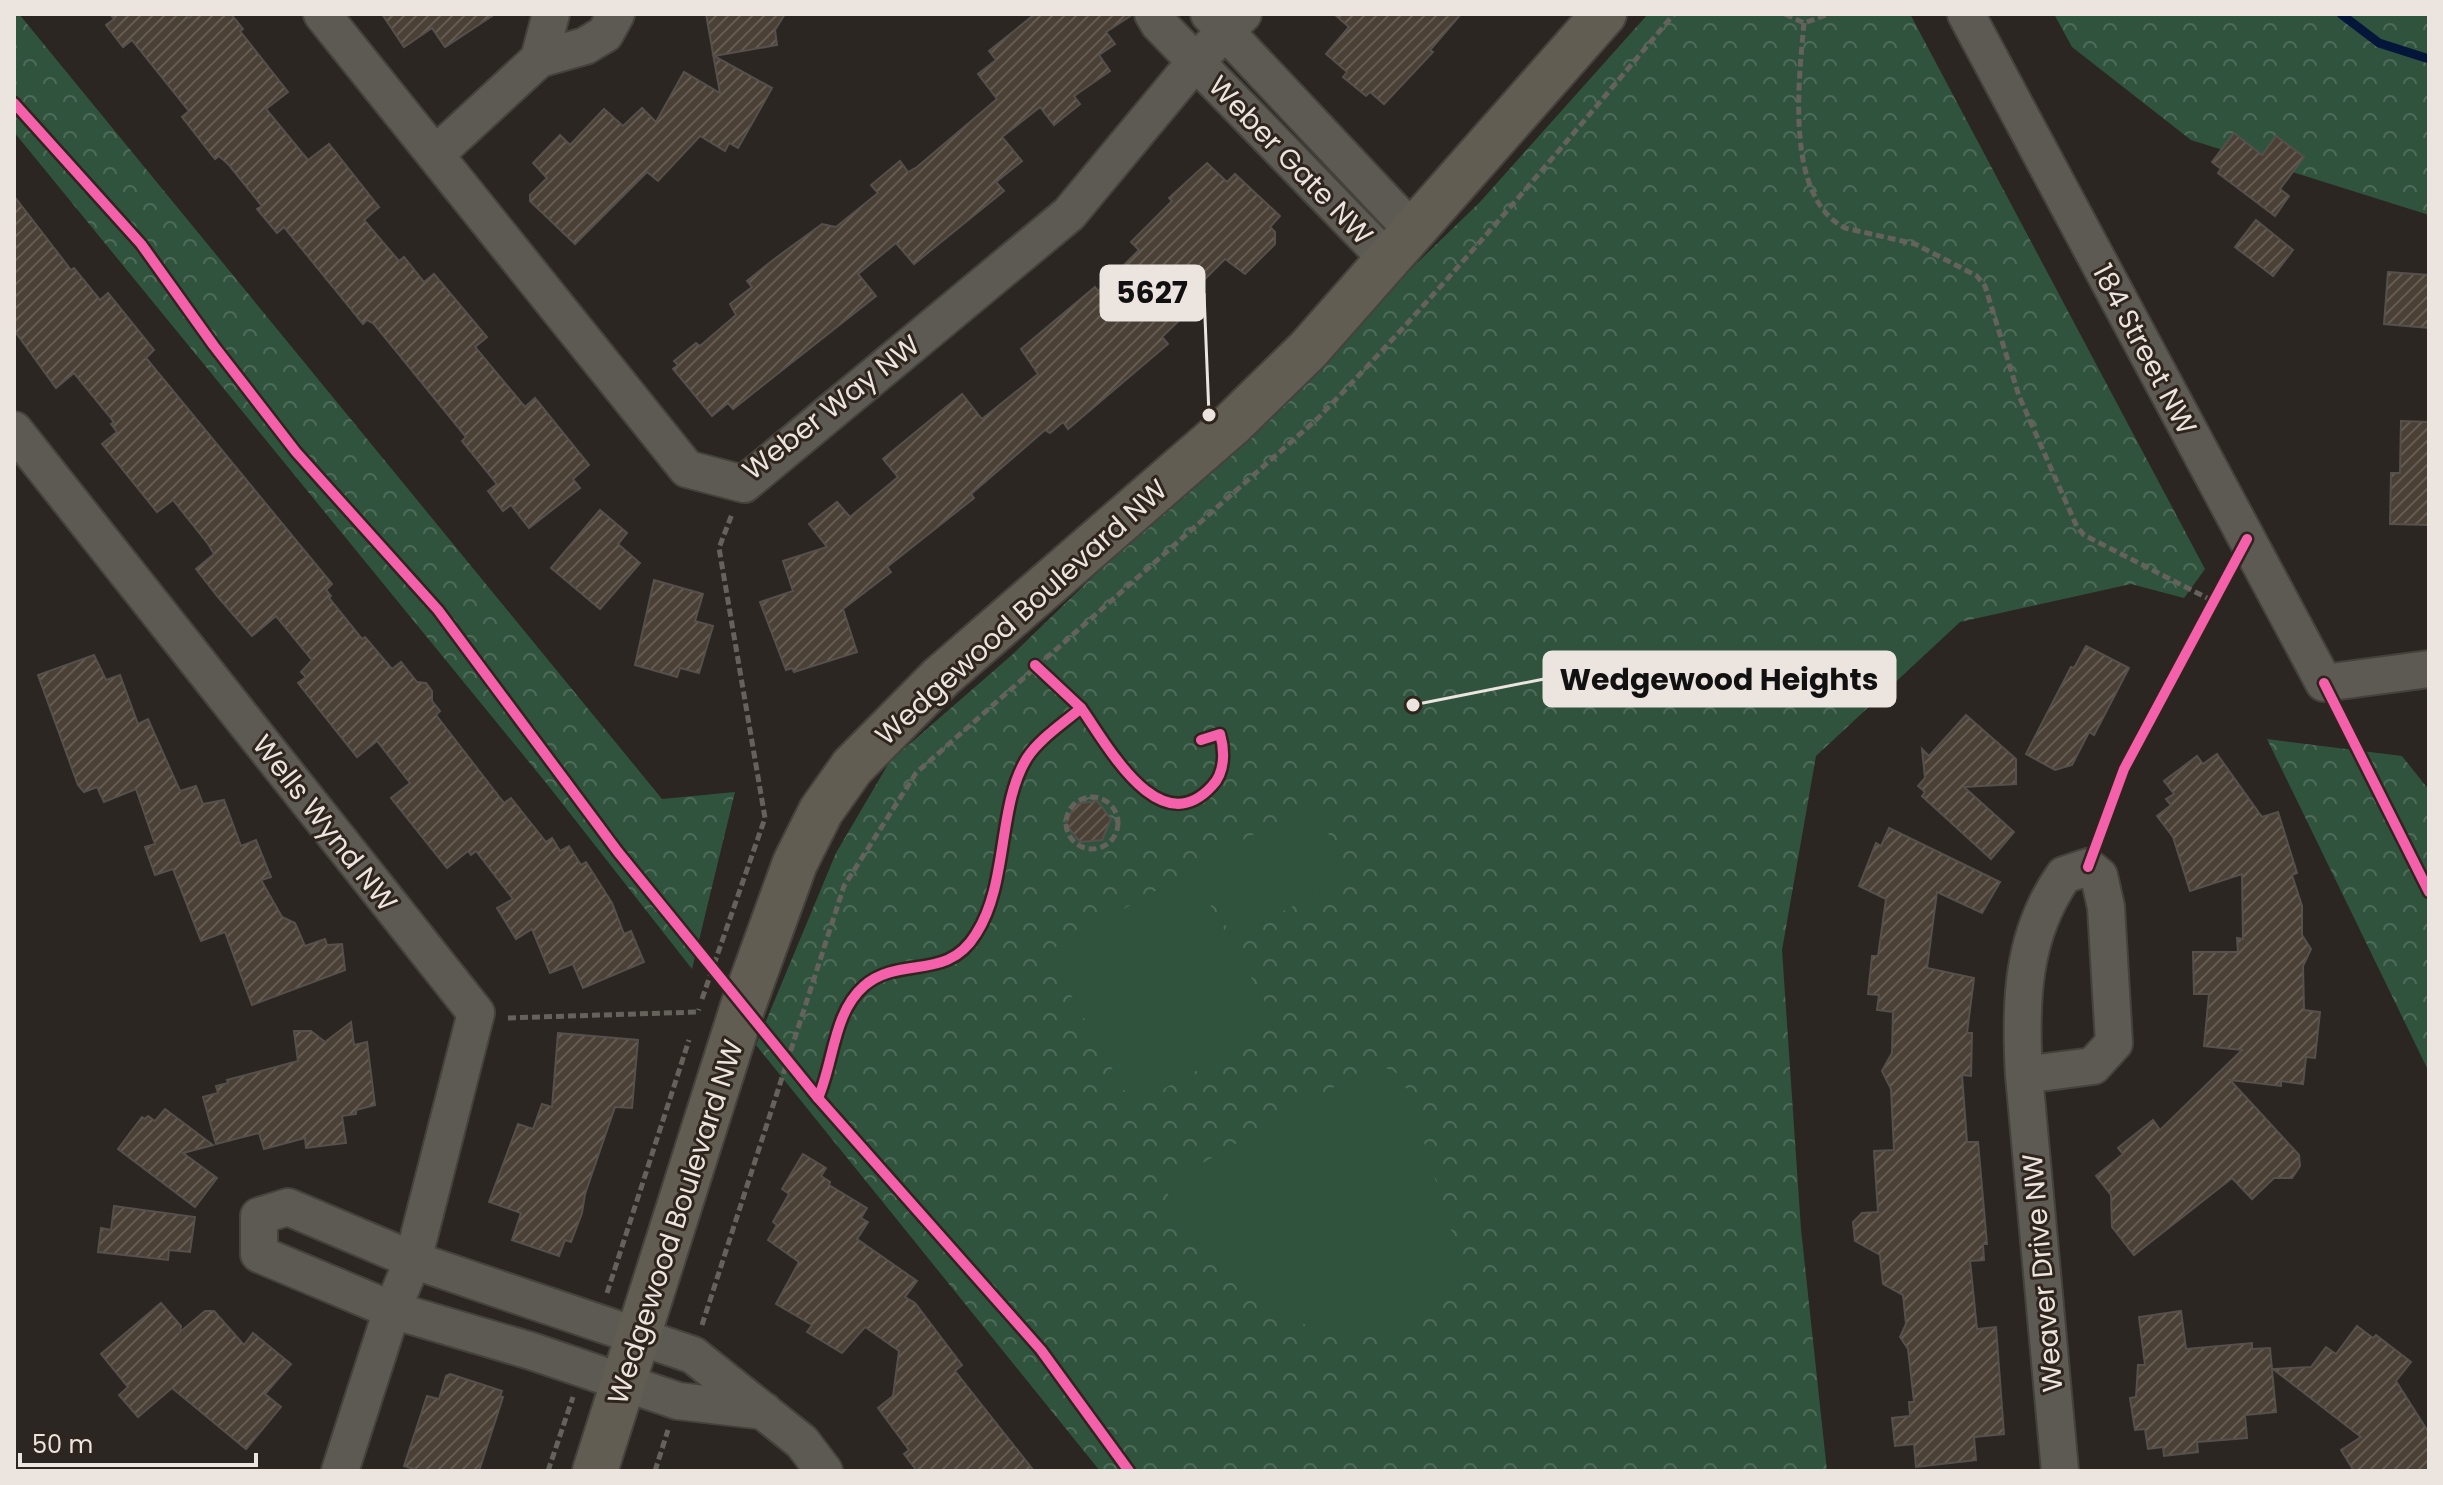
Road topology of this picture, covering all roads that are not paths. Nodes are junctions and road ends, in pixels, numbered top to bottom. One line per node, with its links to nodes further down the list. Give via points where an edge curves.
1 (322, 14): 9 (street, Weber Way NW)
2 (551, 14): 8 (street)
3 (616, 14): 8 (street, via 605,34 585,46)
4 (1153, 14): 7 (street, Weber Gate NW, via 1159,24)
5 (1604, 14): 10 (street, Wedgewood Boulevard NW)
6 (1966, 14): 12 (street, 184 Street NW, via 2324,683)
7 (1217, 34): 9 (street, Weber Way NW, via 1069,214 744,484 687,469); 10 (street, Weber Gate NW)
8 (539, 59): 9 (street)
9 (436, 154)
10 (1400, 245): 16 (street, Wedgewood Boulevard NW, via 1308,350 1231,425 941,677 852,767 821,811 795,863 743,1006)
11 (15, 432): 14 (street, Wells Wynd NW, via 476,1013)
12 (2429, 669)
13 (2024, 1075): 13 (street, Weaver Drive NW, via 2093,1066 2114,1043 2106,907 2099,876 2088,867 2076,868 2059,882 2036,925 2028,951 2021,1024); 22 (street, Weaver Drive NW)
14 (413, 1260): 15 (street); 15 (street, via 288,1207 259,1216 259,1254); 16 (street)
15 (392, 1310): 17 (street); 19 (street)
16 (640, 1335): 17 (street, Wedgewood Boulevard NW); 18 (street, via 693,1355)
17 (624, 1383): 18 (street, via 678,1401); 20 (street, Wedgewood Boulevard NW)
18 (764, 1411): 21 (street, via 802,1442)
19 (340, 1471)
20 (595, 1471)
21 (824, 1471)
22 (2060, 1471)

